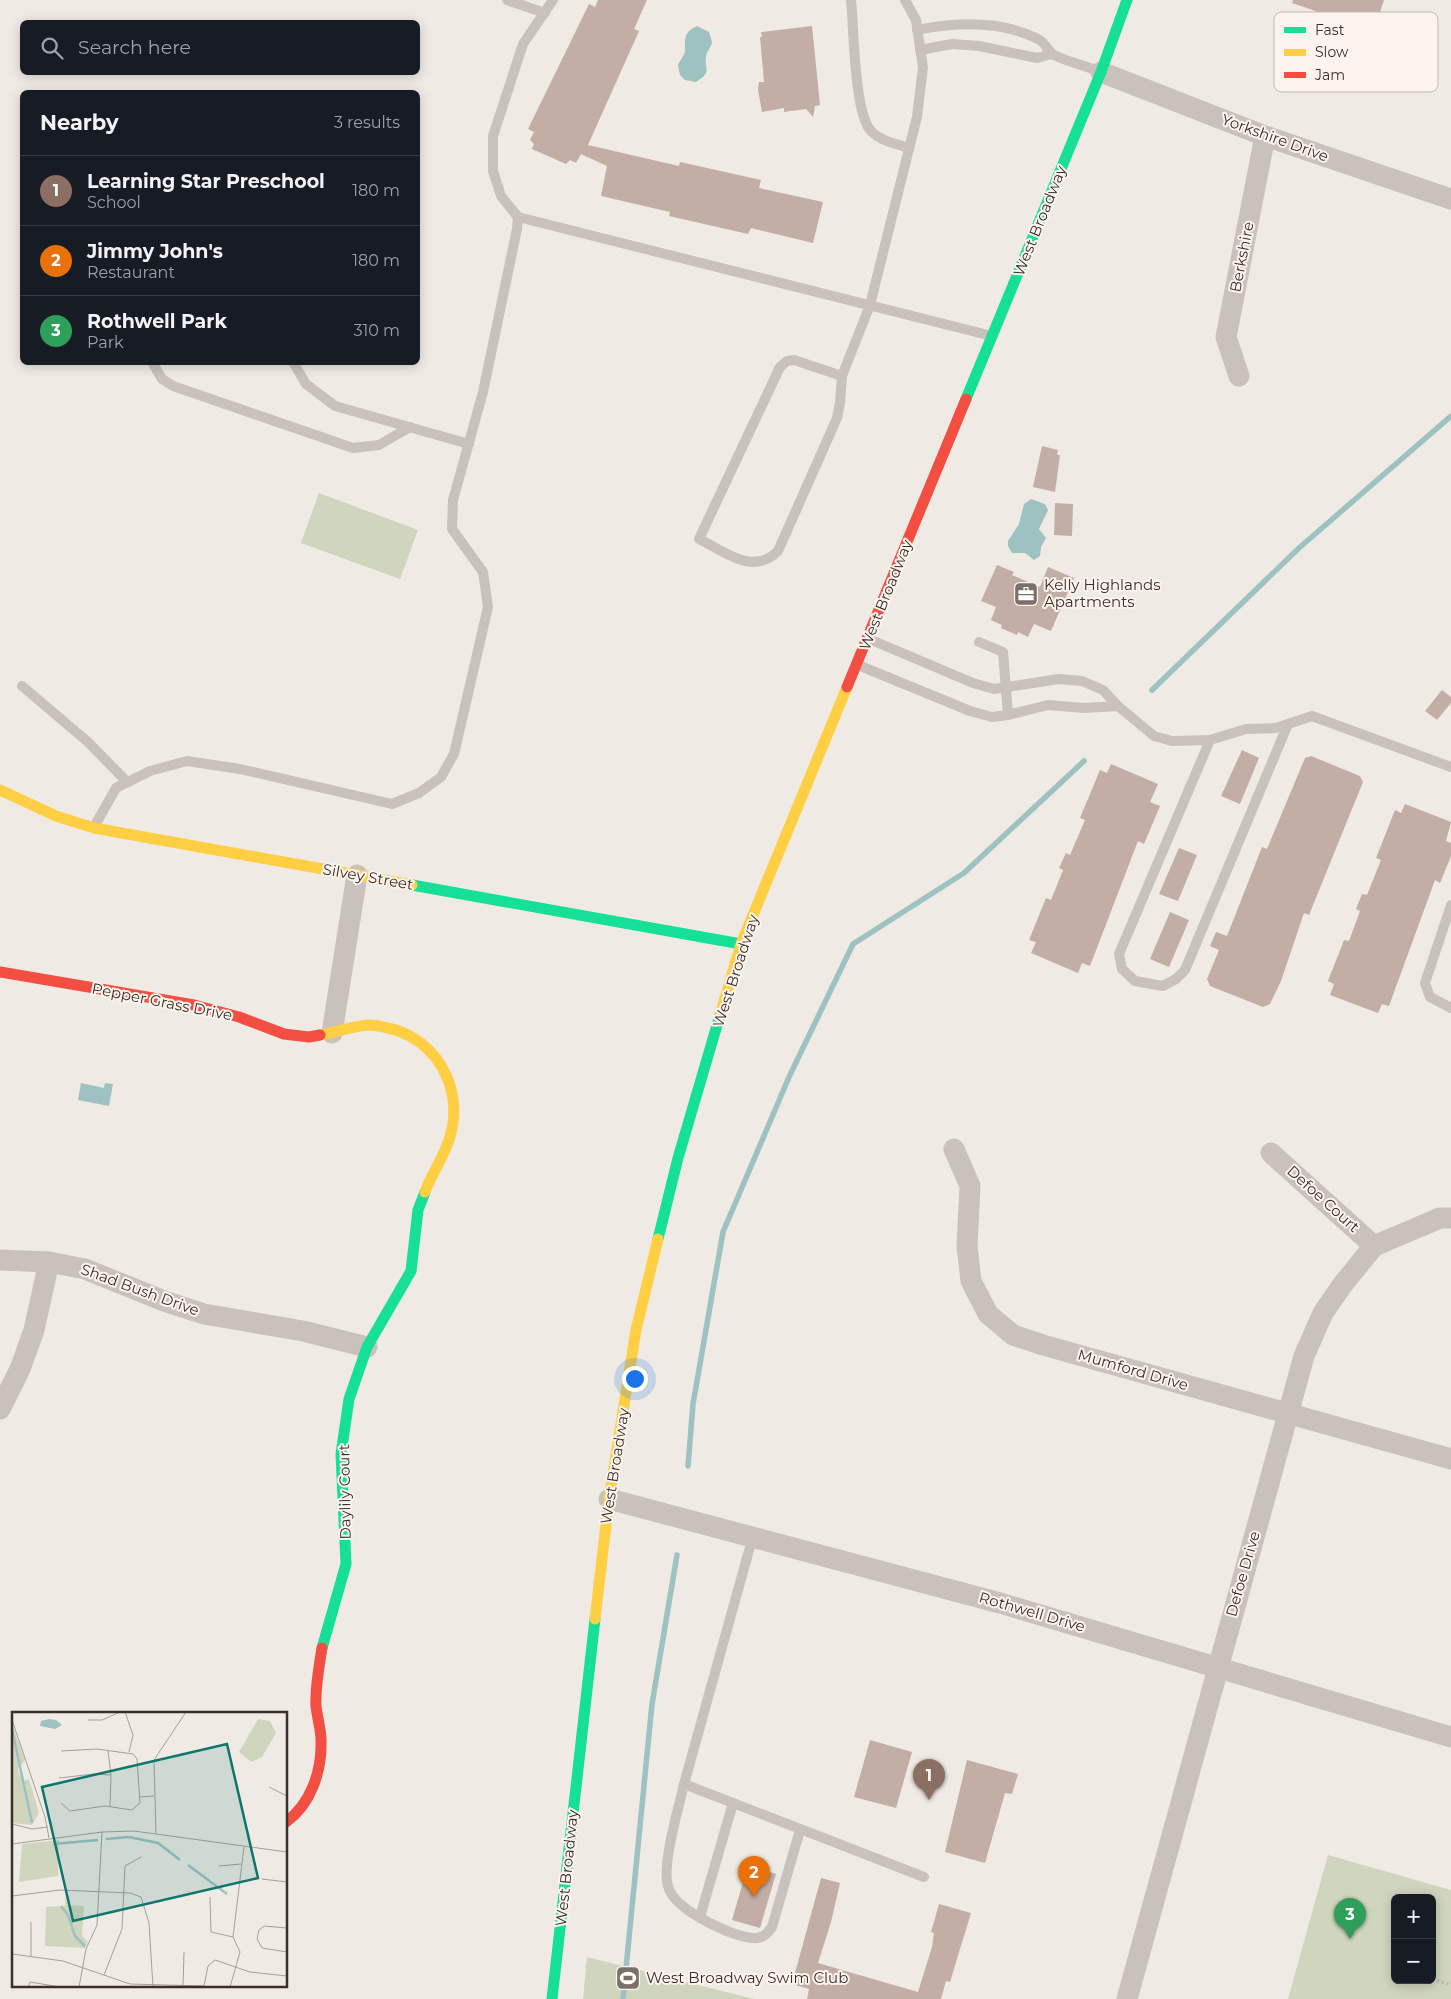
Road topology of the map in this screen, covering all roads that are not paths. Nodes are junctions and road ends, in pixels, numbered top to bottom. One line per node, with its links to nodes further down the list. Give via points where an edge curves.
1 (507, 0): 6 (lane)
2 (553, 0): 6 (lane)
3 (851, 0): 12 (lane, via 865,124 880,138)
4 (905, 0): 7 (lane, via 916,20)
5 (1127, 0): 10 (main road, West Broadway)
6 (545, 13): 14 (lane, via 522,44 493,136 493,171 501,196)
7 (917, 30): 8 (lane); 9 (lane, via 946,24 981,24 1040,39)
8 (920, 50): 9 (lane, via 952,44 1037,58); 12 (lane, via 923,67)
9 (1052, 54): 10 (lane)
10 (1101, 72): 11 (street, Yorkshire Drive); 16 (main road, West Broadway)
11 (1265, 136): 13 (street, Yorkshire Drive); 20 (street, Berkshire, via 1226,337)
12 (909, 148): 15 (lane)
13 (1451, 199)
14 (518, 217): 15 (lane); 22 (lane, via 484,392)
15 (870, 305): 16 (lane); 19 (lane)
16 (993, 336): 23 (main road, West Broadway)
17 (154, 365): 21 (lane, via 162,379 173,386 353,448 379,445)
18 (295, 365): 21 (lane, via 306,384 335,406)
19 (842, 376): 19 (lane, via 837,418 778,551 769,560 751,563 699,539 780,367 794,360)
20 (1239, 376)
21 (410, 427): 22 (lane)
22 (469, 444): 33 (lane, via 453,500 452,529 483,572 488,607 454,754 441,777 419,793 392,804 240,769 186,761 150,771)
23 (868, 639): 25 (main road, West Broadway); 27 (lane, via 973,683 994,690)
24 (979, 642): 27 (lane, via 1002,652)
25 (857, 665): 29 (lane, via 970,711 992,717); 38 (main road, West Broadway)
26 (22, 686): 33 (lane, via 88,742)
27 (1006, 689): 28 (lane, via 1059,679 1082,681 1103,690); 29 (lane)
28 (1118, 706): 29 (lane, via 1048,705); 31 (lane, via 1154,736 1172,741)
29 (1008, 715)
30 (1288, 724): 31 (lane, via 1276,728 1246,729); 31 (lane, via 1185,970 1163,986 1135,981 1122,969 1119,954); 32 (lane, via 1312,716)
31 (1210, 740)
32 (1451, 767)
33 (127, 782): 35 (lane, via 116,788)
34 (0, 790): 35 (main road, Silvey Street, via 56,816)
35 (94, 828): 36 (main road, Silvey Street)
36 (357, 876): 38 (main road, Silvey Street); 41 (street)
37 (1451, 905): 40 (lane, via 1425,983 1430,997)
38 (741, 944): 53 (main road, West Broadway, via 678,1158 639,1320)
39 (0, 972): 41 (main road, Pepper Grass Drive, via 194,1005 284,1034 309,1036)
40 (1451, 1008)
41 (332, 1033): 42 (main road, Pepper Grass Drive, via 370,1025 396,1030 418,1039)
42 (434, 1053): 49 (main road, Daylily Court, via 447,1077 453,1101 452,1131 445,1154 426,1186 418,1210 411,1271)
43 (954, 1149): 51 (street, Mumford Drive, via 970,1186 967,1246 971,1280 988,1314 1013,1335)
44 (1272, 1153): 46 (street, Defoe Court)
45 (1451, 1218): 46 (street, Defoe Drive, via 1440,1218)
46 (1374, 1246): 51 (street, Defoe Drive, via 1323,1313 1304,1356)
47 (0, 1260): 48 (street, Shad Bush Drive)
48 (49, 1262): 49 (street, Shad Bush Drive, via 85,1269 204,1314 303,1331); 50 (street, via 34,1330 20,1369)
49 (367, 1347): 59 (main road, Daylily Court, via 349,1399 341,1454 346,1564 323,1638 318,1672 319,1770 310,1794 297,1814)
50 (0, 1409)
51 (1288, 1414): 52 (street, Mumford Drive); 55 (street, Defoe Drive)
52 (1451, 1458)
53 (609, 1499): 54 (street, Rothwell Drive); 63 (main road, West Broadway)
54 (753, 1536): 55 (street, Rothwell Drive); 57 (lane)
55 (1218, 1667): 56 (street, Rothwell Drive); 64 (street, Defoe Drive)
56 (1451, 1737)
57 (684, 1784): 58 (lane); 62 (lane, via 665,1872 669,1891)
58 (733, 1803): 60 (lane); 62 (lane)
59 (288, 1821)
60 (800, 1830): 61 (lane); 62 (lane, via 772,1928 766,1935 754,1939 712,1925)
61 (924, 1877)
62 (700, 1917)
63 (552, 1999)
64 (1127, 1999)

